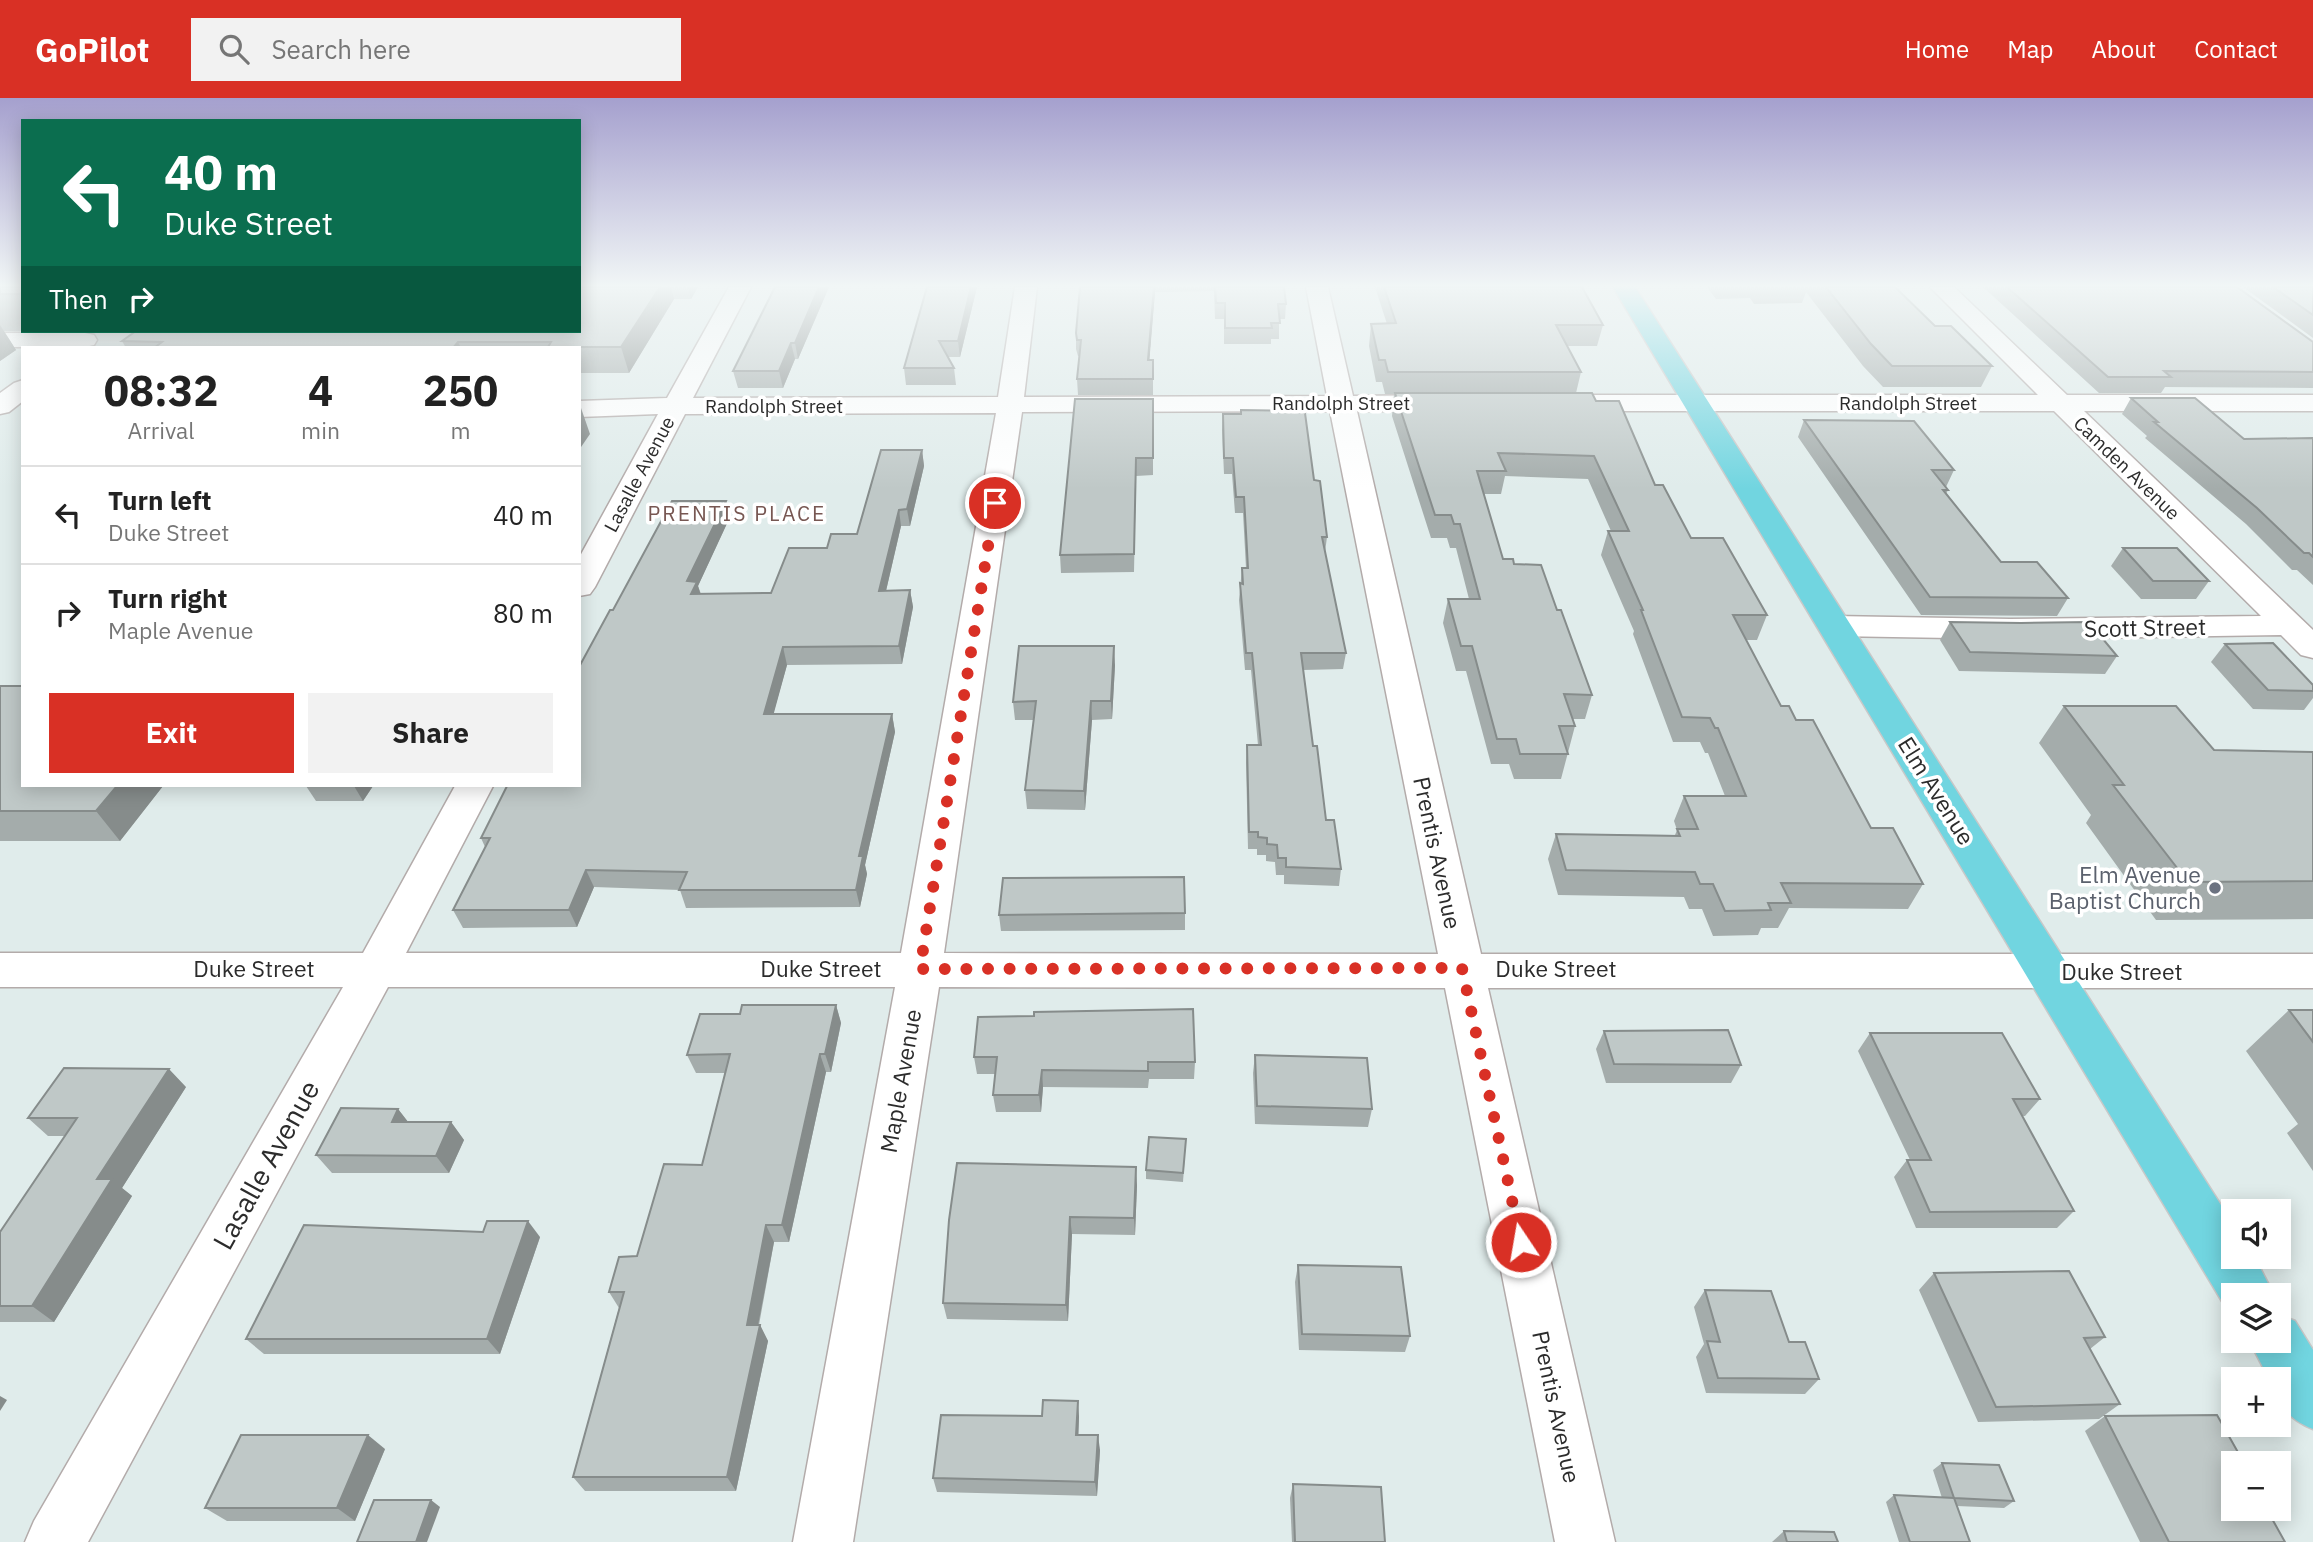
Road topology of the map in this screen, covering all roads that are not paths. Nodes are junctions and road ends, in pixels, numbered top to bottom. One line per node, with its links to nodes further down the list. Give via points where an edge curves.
1 (704, 354): 15 (street, Lasalle Avenue)
2 (1017, 354): 13 (street, Maple Avenue)
3 (1332, 354): 7 (street, Prentis Avenue)
4 (1666, 354): 10 (main road, Elm Avenue)
5 (2011, 354): 11 (street, Camden Avenue)
6 (21, 390): 14 (street)
7 (1342, 403): 8 (street, Randolph Street); 13 (street, Randolph Street); 24 (street, Prentis Avenue)
8 (1465, 403)
9 (1546, 403): 10 (street, Randolph Street)
10 (1696, 403): 11 (street, Randolph Street); 21 (main road, Elm Avenue)
11 (2061, 403): 12 (street, Randolph Street); 20 (street, Camden Avenue)
12 (2313, 403)
13 (1010, 404): 15 (street, Randolph Street); 26 (street, Maple Avenue)
14 (0, 406)
15 (676, 406): 16 (street, Randolph Street); 19 (street, Lasalle Avenue)
16 (581, 410)
17 (0, 415): 18 (street)
18 (21, 415)
19 (581, 583)
20 (2289, 625): 21 (street, Scott Street); 22 (street, Camden Avenue)
21 (1834, 626): 29 (main road, Elm Avenue)
22 (2313, 648)
23 (473, 787): 25 (street, Lasalle Avenue)
24 (1462, 968): 26 (street, Duke Street); 29 (street, Duke Street); 35 (street, Prentis Avenue)
25 (376, 969): 26 (street, Duke Street); 27 (street, Duke Street); 33 (street, Lasalle Avenue)
26 (920, 969): 34 (street, Maple Avenue)
27 (0, 970)
28 (2313, 971): 29 (street, Duke Street)
29 (2049, 972): 30 (main road, Elm Avenue)
30 (2241, 1283)
31 (2284, 1353): 32 (main road)
32 (2313, 1401)
33 (55, 1542)
34 (823, 1542)
35 (1585, 1542)

